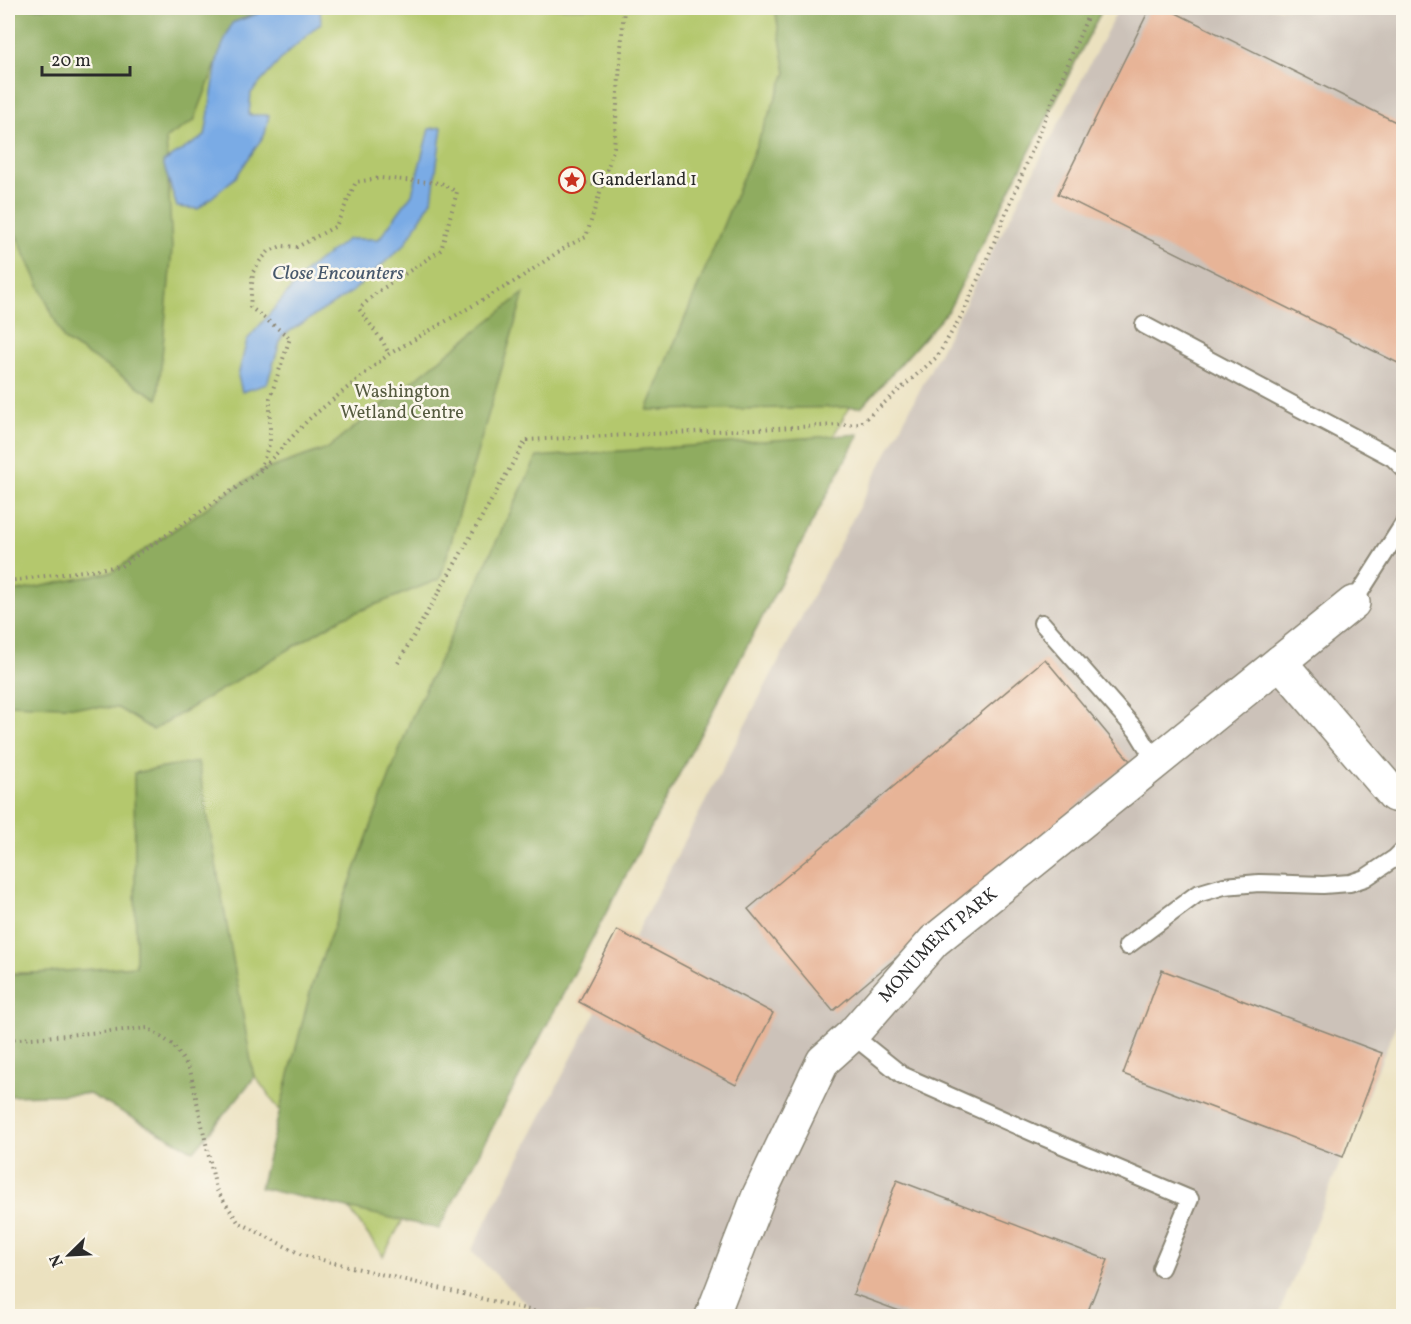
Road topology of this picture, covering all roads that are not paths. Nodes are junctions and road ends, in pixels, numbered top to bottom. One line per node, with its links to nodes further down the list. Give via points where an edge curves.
1 (1144, 325): 2 (lane, via 1393,458)
2 (1404, 469)
3 (1404, 523): 4 (lane)
4 (1353, 603): 6 (street, MONUMENT PARK)
5 (1042, 623): 7 (lane, via 1137,731)
6 (1280, 662): 7 (street, MONUMENT PARK); 8 (street)
7 (1156, 762): 11 (street, MONUMENT PARK, via 934,940)
8 (1399, 802)
9 (1404, 849): 10 (lane, via 1365,878 1350,883 1260,883 1224,886 1197,894)
10 (1127, 946)
11 (852, 1035): 12 (lane, via 902,1075 1190,1199); 13 (street, MONUMENT PARK, via 823,1061 759,1195)
12 (1161, 1268)
13 (712, 1317)

